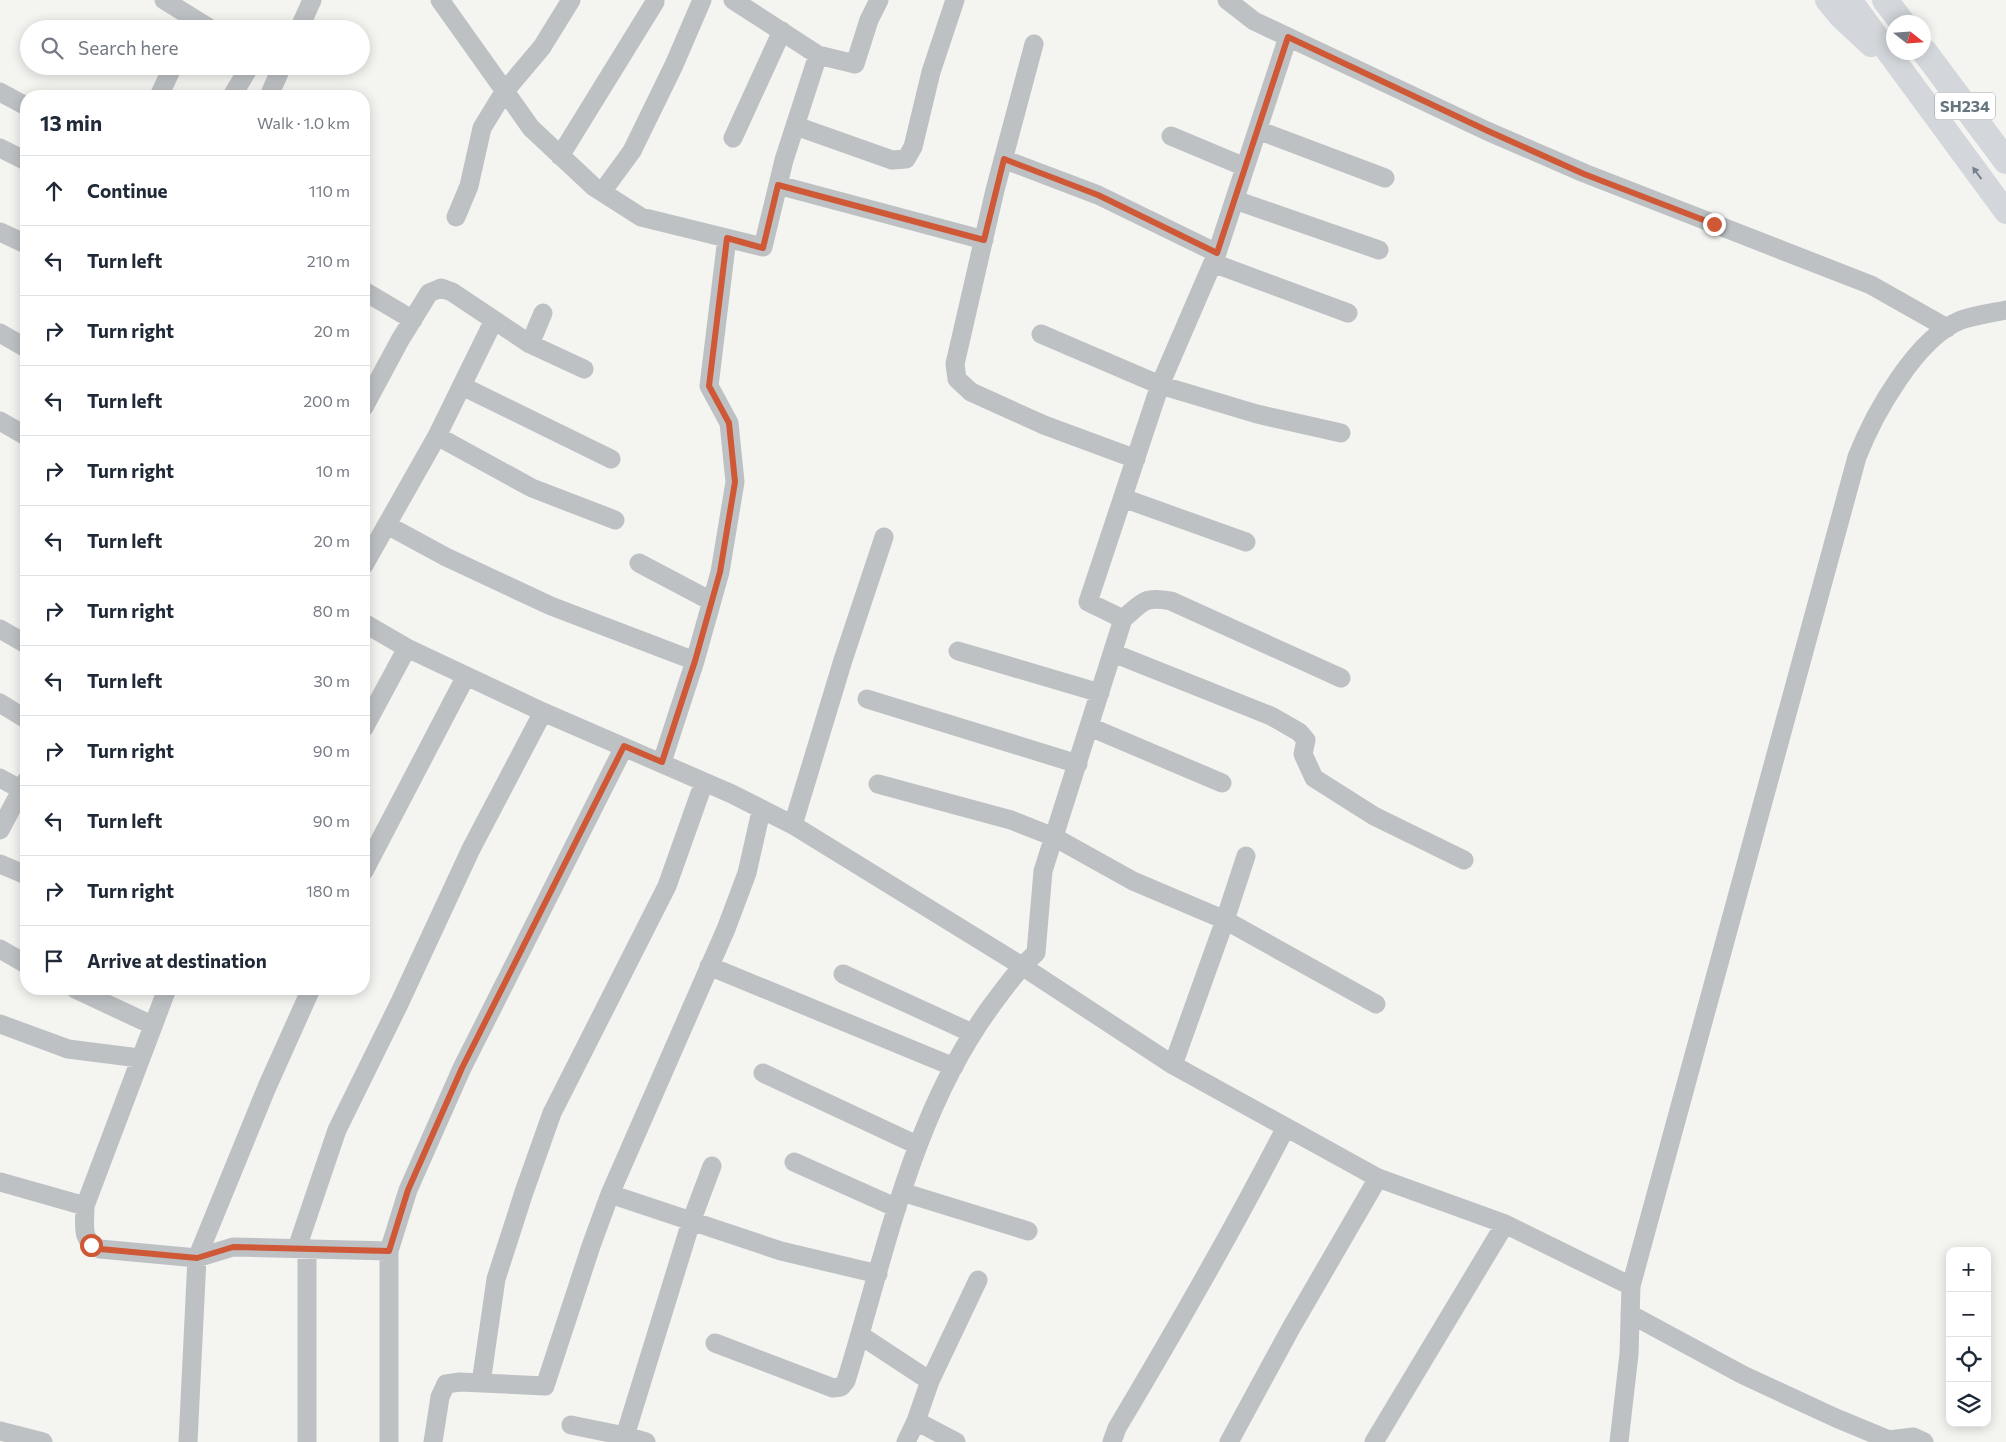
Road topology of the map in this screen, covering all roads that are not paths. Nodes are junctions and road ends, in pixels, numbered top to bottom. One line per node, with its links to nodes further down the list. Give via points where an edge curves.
1 (164, 0): 15 (street)
2 (312, 0): 16 (street)
3 (440, 0): 28 (street)
4 (571, 0): 28 (street, via 542,47)
5 (702, 0): 42 (street, via 632,151)
6 (733, 0): 17 (street)
7 (879, 0): 20 (street, via 855,64)
8 (955, 0): 30 (street, via 931,72 913,147 906,159 892,160)
9 (1227, 0): 18 (street, via 1254,21)
10 (1827, 0): 22 (main road, via 1859,35)
11 (1850, 0): 22 (main road)
12 (1885, 0): 14 (highway)
13 (655, 2): 35 (street)
14 (1897, 15)
15 (192, 20)
16 (303, 20)
17 (782, 31): 20 (street); 33 (street)
18 (1288, 37): 31 (street); 58 (street, via 1584,174 1871,285)
19 (1034, 44): 37 (street)
20 (818, 55): 30 (street)
21 (1931, 60): 38 (highway, SH234)
22 (1897, 63): 44 (main road, one-way to 22)
23 (169, 75): 25 (street)
24 (245, 75): 26 (street)
25 (161, 90)
26 (236, 90)
27 (0, 92): 29 (street)
28 (504, 92): 35 (street, via 531,128); 45 (street, via 482,128 469,186)
29 (20, 103)
30 (796, 126): 41 (street)
31 (1258, 130): 39 (street); 40 (street)
32 (1171, 136): 39 (street)
33 (734, 138)
34 (0, 148): 36 (street)
35 (560, 156): 42 (street)
36 (20, 158)
37 (1004, 159): 48 (street); 51 (street, via 1098,195)
38 (2006, 161)
39 (1245, 167): 43 (street)
40 (1385, 178)
41 (778, 185): 47 (street, via 763,248); 48 (street)
42 (602, 192): 47 (street, via 641,217)
43 (1235, 200): 50 (street); 51 (street)
44 (2006, 212)
45 (456, 217)
46 (0, 232): 49 (street)
47 (727, 238): 80 (street, via 709,386 729,423 735,482 720,572)
48 (984, 240): 72 (street, via 955,364 957,380 970,392 1044,425)
49 (20, 241)
50 (1379, 250)
51 (1215, 258): 55 (street); 64 (street)
52 (370, 295): 56 (street)
53 (2006, 310): 58 (street, via 1960,320)
54 (544, 313): 61 (street)
55 (1348, 313)
56 (413, 320): 57 (street, via 429,293 441,288); 66 (street)
57 (494, 320): 61 (street); 65 (street)
58 (1947, 328): 150 (street, via 1923,350 1886,397 1858,457)
59 (0, 333): 62 (street)
60 (1041, 334): 64 (street)
61 (530, 344): 63 (street)
62 (20, 345)
63 (584, 369)
64 (1160, 385): 69 (street, via 1257,414); 72 (street)
65 (462, 386): 70 (street); 71 (street)
66 (370, 396)
67 (0, 421): 68 (street)
68 (20, 433)
69 (1341, 433)
70 (437, 436): 74 (street, via 532,488); 75 (street)
71 (611, 459)
72 (1136, 459): 73 (street)
73 (1123, 498): 77 (street); 81 (street, via 1088,602)
74 (614, 520)
75 (387, 525): 78 (street); 88 (street, via 446,557 551,606)
76 (884, 537): 108 (street)
77 (1246, 542)
78 (370, 555)
79 (639, 563): 80 (street)
80 (711, 601): 88 (street)
81 (1123, 619): 87 (street); 90 (street, via 1146,600 1171,601)
82 (370, 626): 85 (street)
83 (0, 629): 84 (street)
84 (20, 641)
85 (407, 648): 89 (street); 96 (street)
86 (958, 651): 91 (street)
87 (1113, 653): 91 (street); 113 (street, via 1271,716 1299,732 1306,740 1303,754 1314,778 1374,816)
88 (695, 661): 99 (street)
89 (466, 676): 94 (street); 112 (street)
90 (1341, 678)
91 (1100, 693): 97 (street)
92 (866, 699): 100 (street)
93 (0, 704): 95 (street)
94 (544, 712): 98 (street); 145 (street, via 471,850 338,1130)
95 (20, 716)
96 (370, 717)
97 (1090, 727): 100 (street); 103 (street)
98 (624, 746): 99 (street); 146 (street, via 462,1068 408,1190)
99 (662, 762): 102 (street)
100 (1078, 764): 110 (street)
101 (0, 778): 105 (street)
102 (704, 782): 107 (street); 155 (street, via 667,886 549,1122 496,1280)
103 (1222, 783)
104 (878, 784): 110 (street, via 1011,820)
105 (20, 785)
106 (20, 793): 109 (street)
107 (761, 810): 108 (street); 119 (street, via 747,873)
108 (793, 825): 120 (street)
109 (0, 830)
110 (1054, 837): 116 (street, via 1132,881); 120 (street, via 1043,871 1036,953)
111 (1246, 856): 116 (street)
112 (370, 860)
113 (1464, 860)
114 (0, 864): 115 (street)
115 (20, 872)
116 (1225, 920): 125 (street); 130 (street)
117 (0, 949): 118 (street)
118 (20, 961)
119 (709, 966): 131 (street); 139 (street)
120 (1022, 966): 128 (street); 130 (street)
121 (843, 974): 128 (street)
122 (88, 995): 127 (street)
123 (164, 995): 127 (street)
124 (308, 995): 147 (street)
125 (1376, 1004)
126 (0, 1024): 129 (street, via 68,1049)
127 (152, 1025): 129 (street)
128 (972, 1032): 131 (street)
129 (139, 1058): 141 (street)
130 (1173, 1066): 133 (street)
131 (954, 1067): 134 (street)
132 (763, 1073): 134 (street)
133 (1286, 1127): 137 (street); 169 (street, via 1235,1226 1117,1428)
134 (917, 1145): 140 (street)
135 (794, 1162): 140 (street)
136 (712, 1166): 142 (street)
137 (1378, 1178): 143 (street); 170 (street, via 1290,1328)
138 (0, 1182): 141 (street)
139 (610, 1194): 142 (street); 155 (street, via 545,1386)
140 (900, 1200): 144 (street); 148 (street)
141 (85, 1206): 147 (street, via 85,1238 91,1245 100,1249)
142 (692, 1222): 148 (street, via 781,1251); 159 (street)
143 (1504, 1224): 150 (street); 171 (street)
144 (1028, 1231)
145 (302, 1248): 146 (street); 147 (street, via 233,1247); 163 (street)
146 (389, 1251): 164 (street)
147 (197, 1258): 162 (street)
148 (878, 1274): 152 (street)
149 (978, 1280): 154 (street)
150 (1630, 1286): 151 (street)
151 (1630, 1314): 160 (street, via 1743,1375); 172 (street)
152 (860, 1335): 153 (street, via 846,1381 841,1387 833,1388); 154 (street)
153 (715, 1343)
154 (930, 1381): 156 (street)
155 (481, 1383): 165 (street, via 446,1384 440,1397)
156 (916, 1421): 167 (street); 168 (street)
157 (571, 1425): 159 (street)
158 (0, 1431): 161 (street)
159 (625, 1436): 166 (street)
160 (1888, 1441): 173 (street, via 1913,1437)
161 (44, 1442)
162 (188, 1442)
163 (307, 1442)
164 (389, 1442)
165 (433, 1442)
166 (646, 1442)
167 (906, 1442)
168 (956, 1442)
169 (1112, 1442)
170 (1230, 1442)
171 (1374, 1442)
172 (1619, 1442)
173 (1924, 1442)

